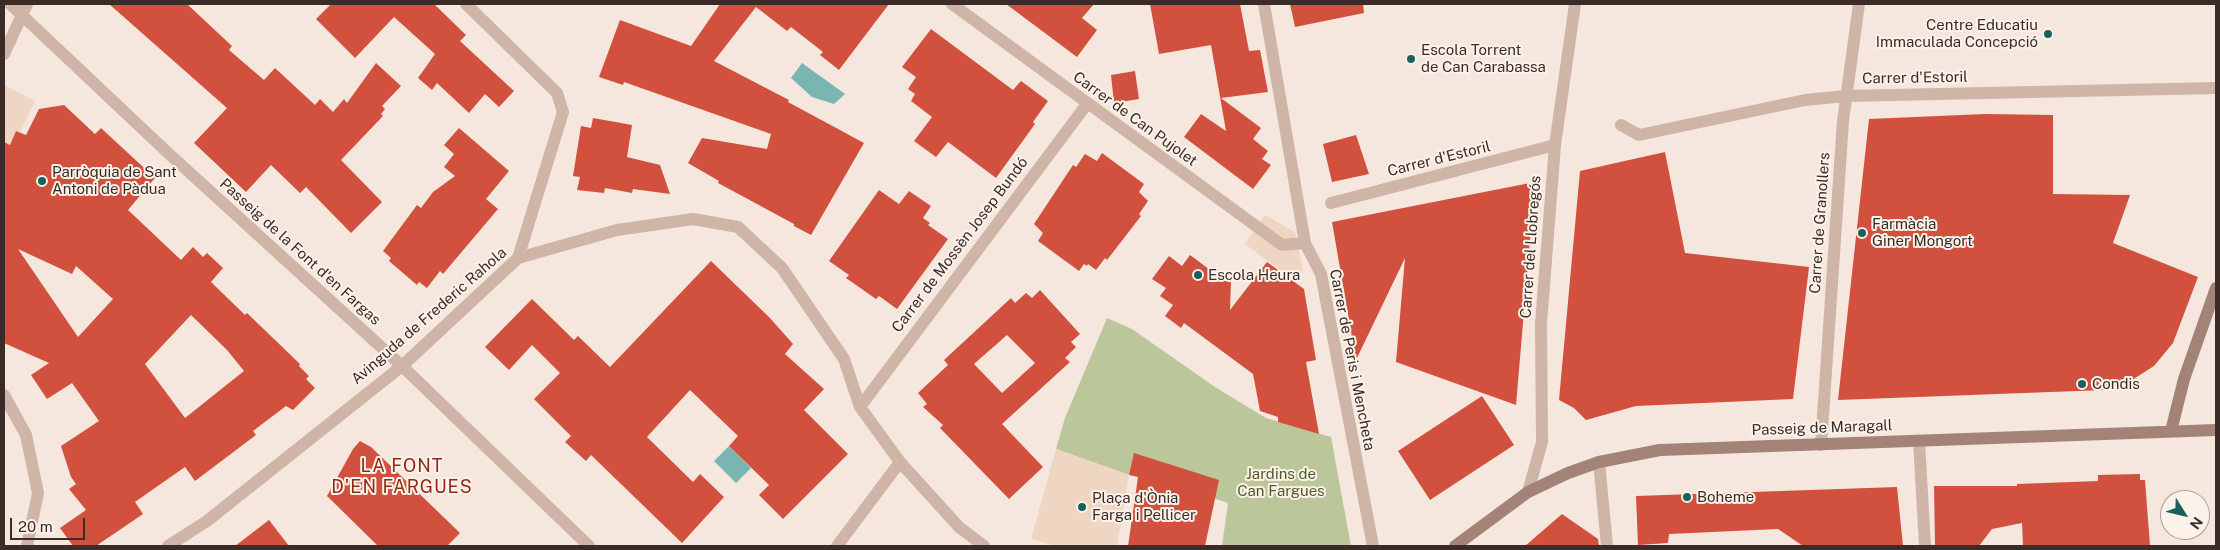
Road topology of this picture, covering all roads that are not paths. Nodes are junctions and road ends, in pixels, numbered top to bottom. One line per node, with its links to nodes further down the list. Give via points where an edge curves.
1 (10, 4): 7 (street, Passeig de la Font d'en Fargas)
2 (466, 4): 16 (street, via 557,93 563,112)
3 (952, 4): 11 (street, Carrer de Can Pujolet)
4 (1264, 4): 15 (street, Carrer de Peris i Mencheta)
5 (1575, 4): 13 (street, Carrer del Llobregós)
6 (1859, 4): 10 (street, Carrer de Granollers)
7 (25, 10): 8 (street); 18 (street, Passeig de la Font d'en Fargas, via 174,158)
8 (4, 54)
9 (2216, 88): 10 (street, Carrer d'Estoril)
10 (1846, 96): 12 (street, Carrer d'Estoril, via 1805,100 1639,135); 24 (street, Carrer de Granollers)
11 (1087, 104): 15 (street, Carrer de Can Pujolet, via 1282,245); 20 (street, Carrer de Mossèn Josep Bundó)
12 (1621, 125)
13 (1555, 145): 14 (street, Carrer d'Estoril); 27 (street, Carrer del Llobregós, via 1541,324 1542,442)
14 (1331, 203)
15 (1304, 242): 33 (street, Carrer de Peris i Mencheta, via 1321,274)
16 (518, 258): 18 (street, Avinguda de Frederic Rahola); 20 (street, Avinguda de Frederic Rahola, via 617,230 693,219 738,227 782,268 839,351)
17 (2216, 288): 22 (street, via 2184,379)
18 (402, 366): 29 (street, Avinguda de Frederic Rahola, via 207,521); 30 (street, Passeig de la Font d'en Fargas)
19 (4, 395): 28 (street, via 26,435 38,493)
20 (860, 407): 25 (street, Avinguda de Frederic Rahola)
21 (2216, 430): 22 (street, Passeig de Maragall)
22 (2171, 431): 23 (street, Passeig de Maragall)
23 (1919, 441): 24 (street, Passeig de Maragall); 36 (street)
24 (1821, 445): 26 (street, Passeig de Maragall, via 1660,450)
25 (900, 462): 31 (street); 32 (street, Avinguda de Frederic Rahola, via 959,526)
26 (1599, 462): 27 (street, Passeig de Maragall); 35 (street)
27 (1528, 492): 34 (street, Passeig de Maragall)
28 (27, 546)
29 (168, 546)
30 (590, 546)
31 (837, 546)
32 (984, 546)
33 (1373, 546)
34 (1455, 546)
35 (1607, 546)
36 (1925, 546)

